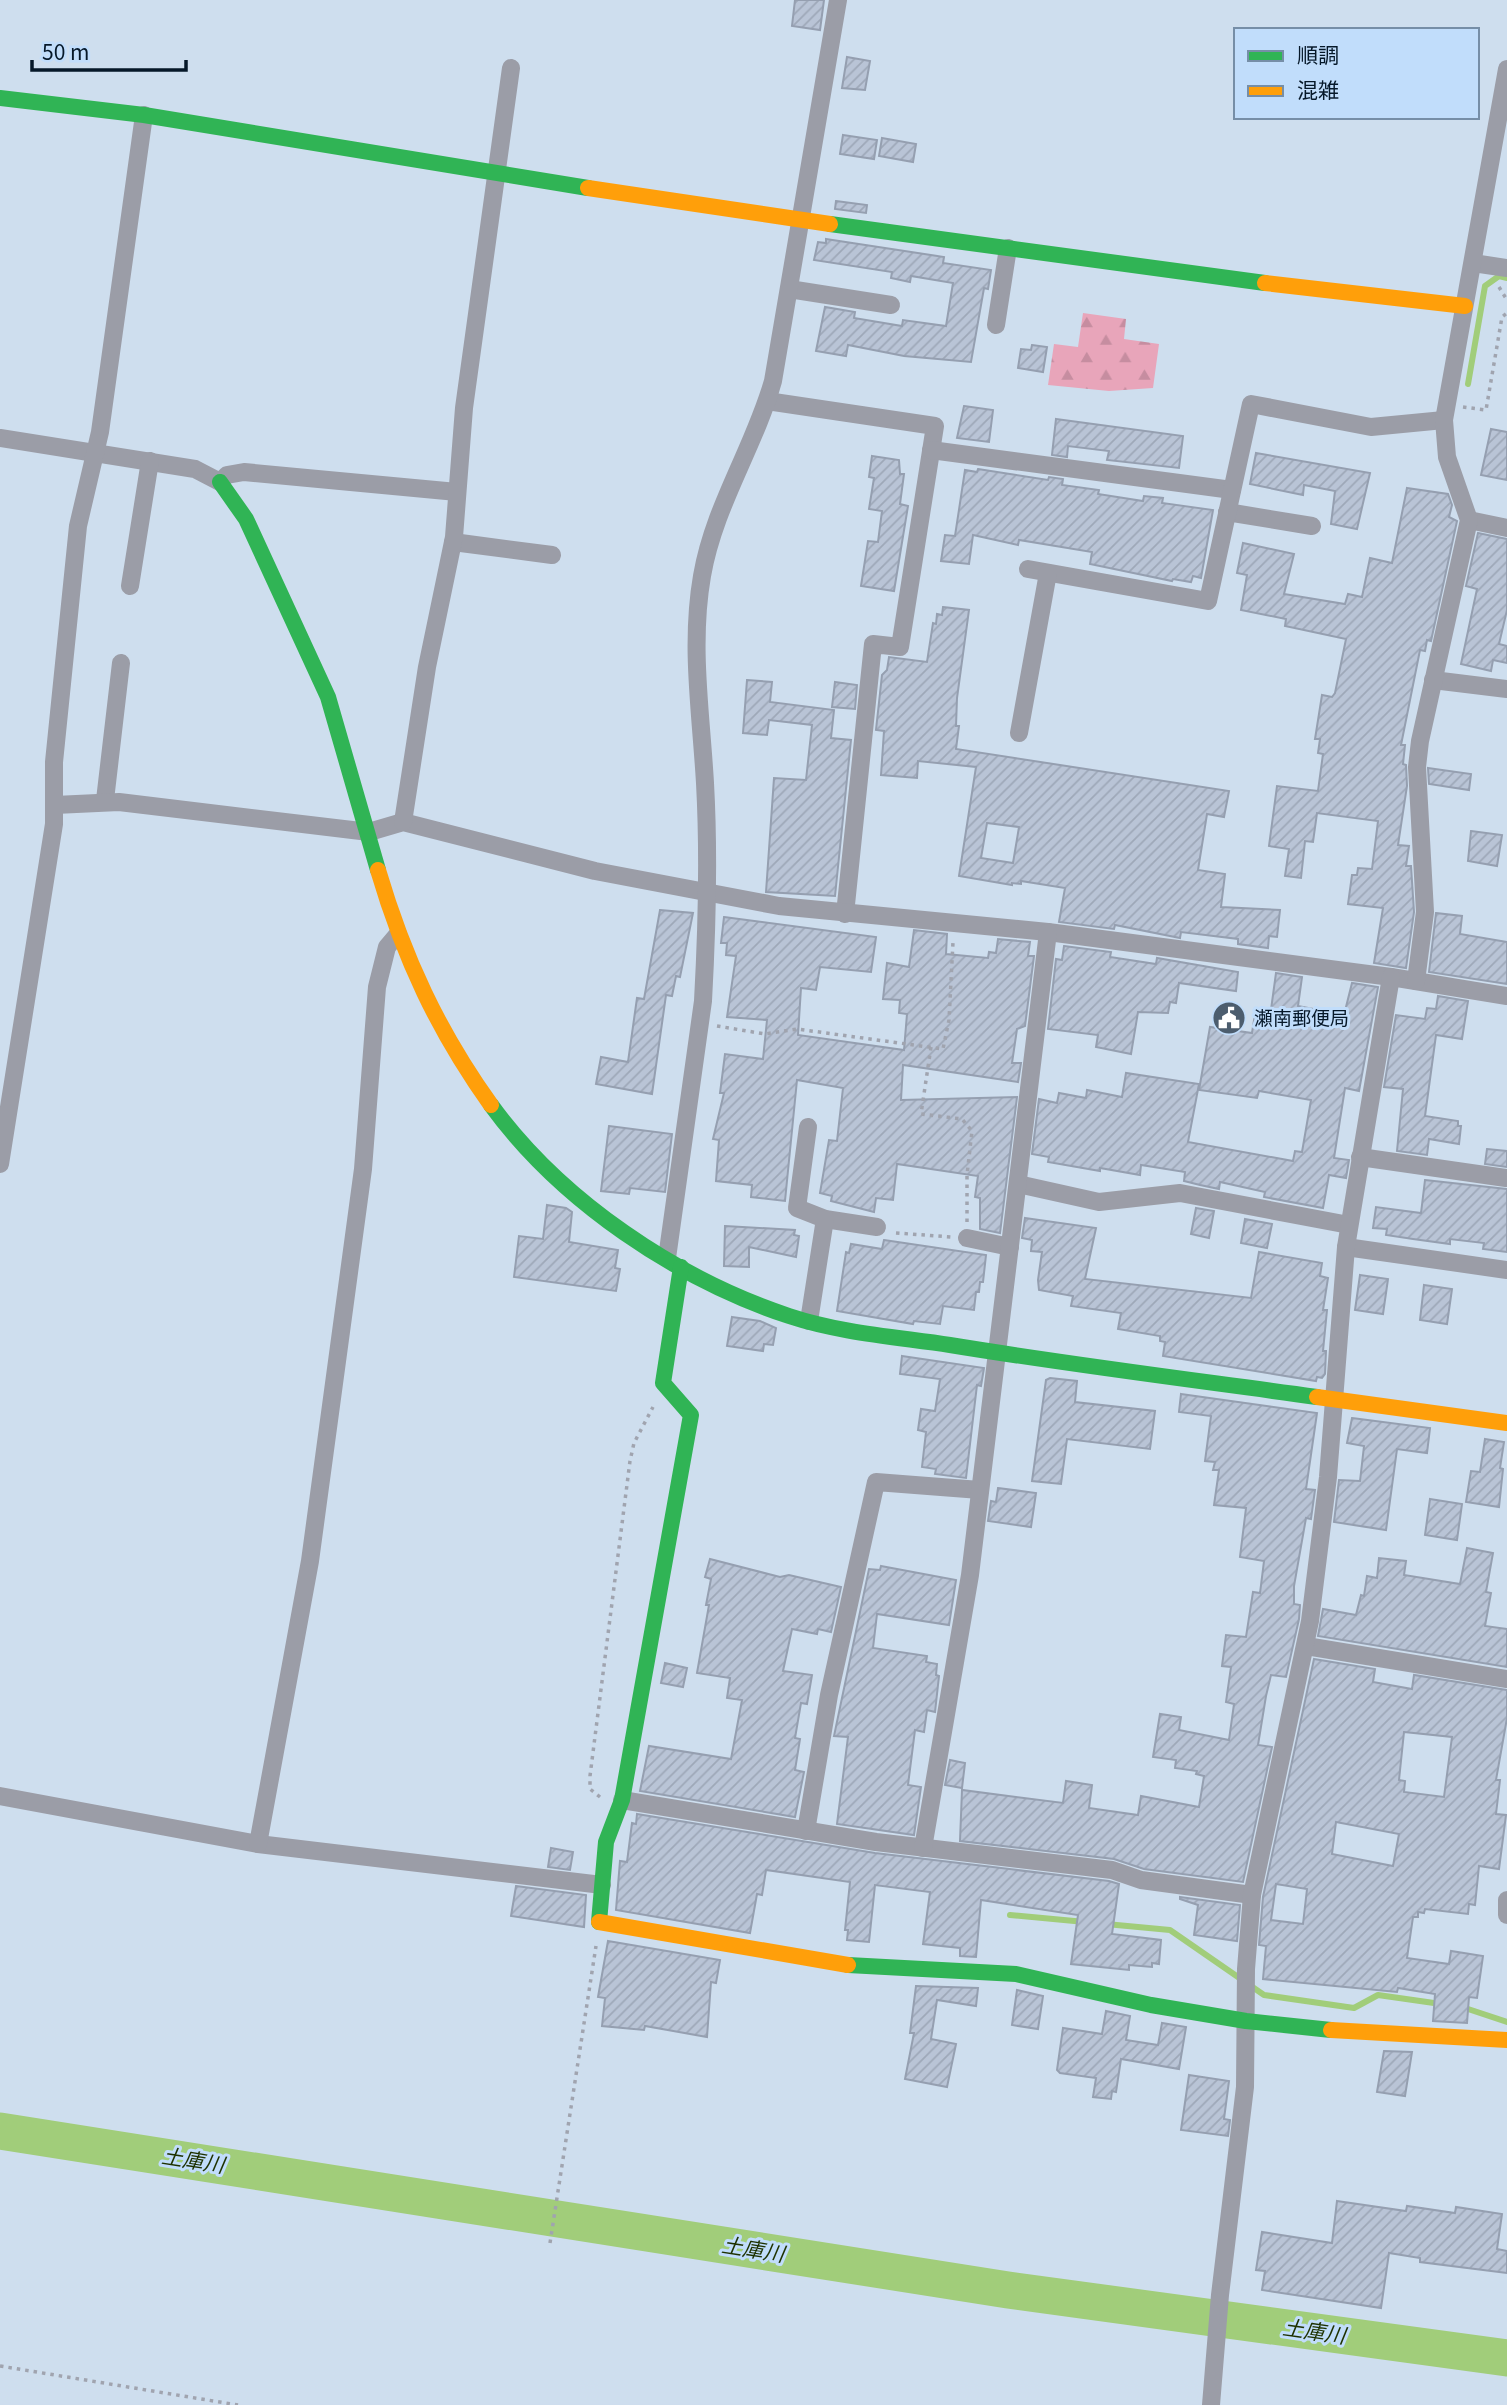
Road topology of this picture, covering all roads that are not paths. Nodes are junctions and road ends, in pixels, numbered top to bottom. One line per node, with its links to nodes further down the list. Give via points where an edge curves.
1 (838, 0): 7 (street)
2 (511, 68): 6 (street)
3 (1507, 69): 9 (street)
4 (0, 97): 5 (street)
5 (144, 115): 6 (street); 19 (street)
6 (495, 174): 7 (street); 23 (street)
7 (801, 219): 8 (street); 11 (street)
8 (1007, 248): 13 (street); 14 (street)
9 (1473, 263): 10 (street); 13 (street)
10 (1507, 268)
11 (789, 289): 12 (street); 15 (street)
12 (891, 305)
13 (1465, 306): 16 (street)
14 (996, 325)
15 (767, 401): 18 (street, via 935,426); 41 (street, via 709,542 697,614 696,665 708,834)
16 (1446, 412): 22 (street, via 1371,427 1251,404); 25 (street, via 1447,457)
17 (0, 438): 19 (street)
18 (931, 450): 22 (street); 42 (street, via 900,647 873,643)
19 (95, 453): 20 (street); 38 (street, via 78,526 54,762)
20 (150, 461): 21 (street, via 195,469); 32 (street)
21 (220, 482): 23 (street, via 227,475 244,472); 40 (street, via 246,519 306,647 331,707)
22 (1232, 490): 24 (street)
23 (457, 492): 28 (street)
24 (1227, 512): 26 (street); 31 (street, via 1208,601)
25 (1469, 520): 27 (street); 34 (street)
26 (1312, 526)
27 (1507, 528)
28 (453, 542): 29 (street); 39 (street, via 427,667)
29 (552, 555)
30 (1028, 569): 31 (street)
31 (1048, 573): 36 (street)
32 (130, 586)
33 (121, 663): 37 (street)
34 (1433, 680): 35 (street); 46 (street, via 1417,767 1426,912)
35 (1507, 689)
36 (1020, 733)
37 (105, 800): 38 (street); 40 (street)
38 (55, 805): 50 (street)
39 (403, 822): 40 (street); 41 (street)
40 (369, 832): 44 (street)
41 (705, 894): 42 (street); 59 (street, via 705,967)
42 (845, 914): 43 (street)
43 (1048, 932): 45 (street); 52 (street)
44 (398, 934): 59 (street, via 419,989 455,1055 503,1121 585,1204); 71 (street, via 387,947 377,987 363,1169 310,1561)
45 (1391, 977): 46 (street); 49 (street)
46 (1416, 981): 47 (street)
47 (1507, 996)
48 (808, 1127): 53 (street, via 797,1208)
49 (1360, 1157): 51 (street); 54 (street)
50 (0, 1164)
51 (1506, 1178)
52 (1018, 1184): 54 (street, via 1099,1202 1180,1193); 57 (street)
53 (825, 1219): 55 (street); 61 (street)
54 (1349, 1225): 58 (street)
55 (877, 1227)
56 (967, 1238): 57 (street)
57 (1010, 1247): 62 (street)
58 (1346, 1247): 60 (street); 63 (street)
59 (674, 1263): 61 (street, via 718,1287); 69 (street, via 663,1383 691,1415)
60 (1507, 1270)
61 (809, 1321): 62 (street)
62 (997, 1353): 63 (street); 65 (street)
63 (1334, 1398): 64 (street); 66 (street)
64 (1507, 1423)
65 (981, 1490): 70 (street, via 876,1482 832,1682); 72 (street)
66 (1306, 1646): 67 (street); 74 (street)
67 (1507, 1679)
68 (0, 1796): 71 (street)
69 (620, 1805): 70 (street); 73 (street, via 606,1842)
70 (806, 1831): 72 (street)
71 (258, 1844): 73 (street)
72 (923, 1848): 74 (street, via 1112,1870 1141,1880)
73 (602, 1885): 77 (street, via 599,1923 863,1968 1016,1974 1139,2003)
74 (1252, 1895): 77 (street)
75 (1507, 1900): 76 (street)
76 (1507, 1915)
77 (1246, 2021): 78 (street, via 1384,2035); 79 (street, via 1245,2087)
78 (1507, 2039)
79 (1211, 2405)

